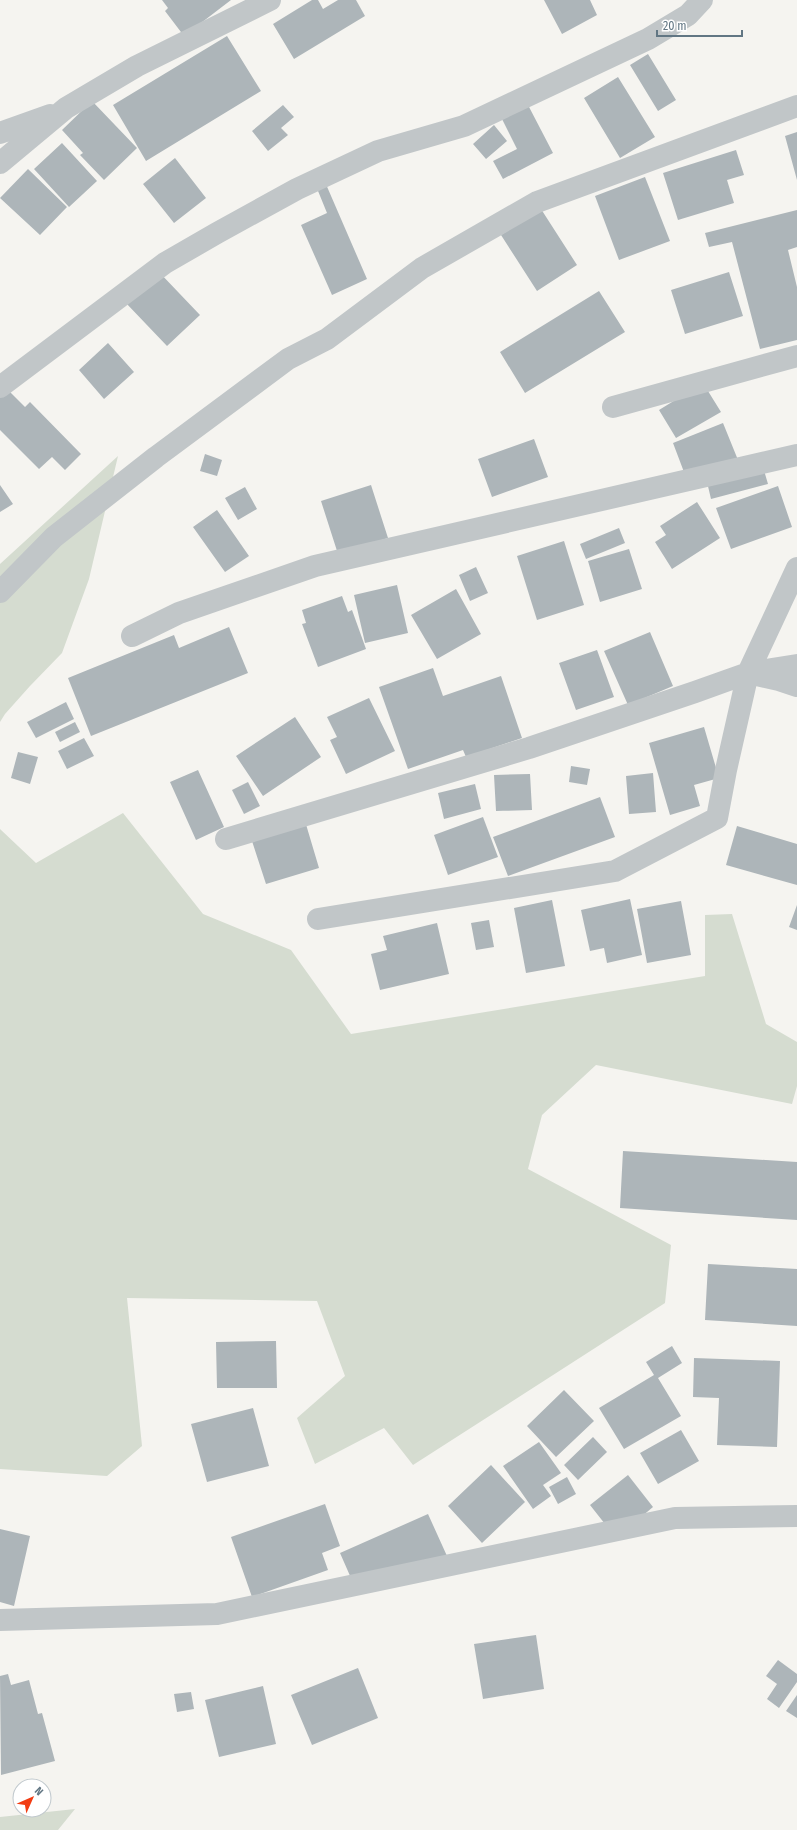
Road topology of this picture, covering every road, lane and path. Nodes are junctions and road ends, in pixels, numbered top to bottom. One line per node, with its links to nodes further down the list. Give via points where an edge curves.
1 (270, 0): 4 (street, via 137,66)
2 (702, 0): 8 (street, via 688,15 648,39 464,126 378,151 297,189 216,233 165,263)
3 (797, 106): 12 (street, via 538,202 422,268 326,339 288,360 156,457 54,537)
4 (66, 108): 5 (street); 6 (street)
5 (0, 133)
6 (0, 163)
7 (797, 356): 9 (street)
8 (0, 387)
9 (613, 407)
10 (797, 455): 13 (street, via 315,566 179,613)
11 (797, 568): 15 (street)
12 (0, 592)
13 (132, 636)
14 (797, 665): 15 (street)
15 (748, 673): 16 (street); 17 (street, via 529,748); 18 (street, via 717,818 615,871)
16 (797, 686)
17 (226, 838)
18 (318, 919)
19 (797, 1516): 20 (street, via 676,1518 217,1614)
20 (0, 1620)

